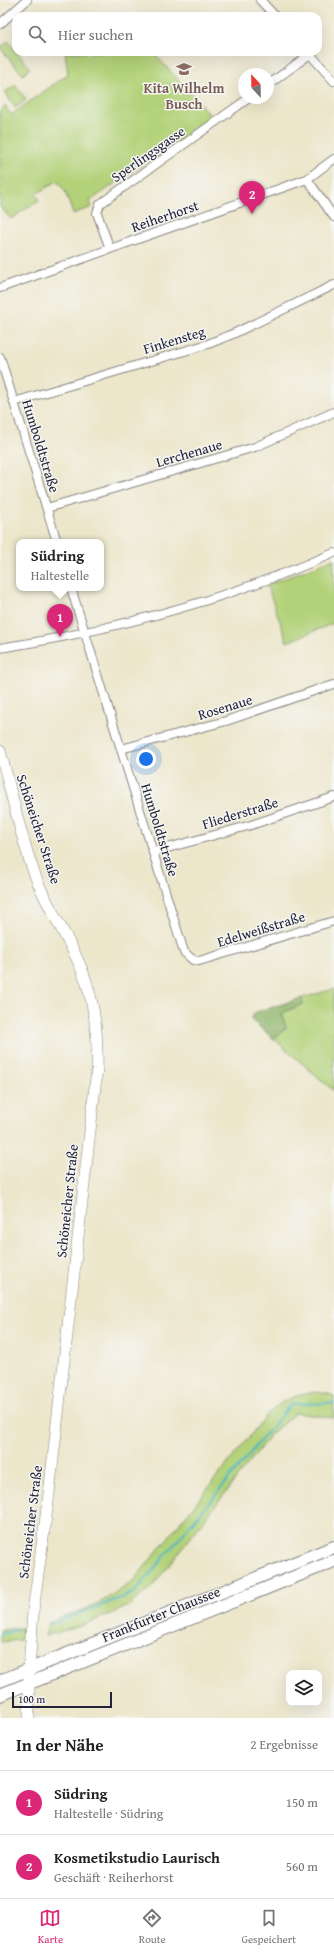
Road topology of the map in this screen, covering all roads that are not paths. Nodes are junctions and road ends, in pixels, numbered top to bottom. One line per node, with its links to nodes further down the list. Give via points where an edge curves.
1 (27, 0): 3 (street)
2 (260, 0): 4 (street)
3 (14, 12)
4 (271, 12)
5 (12, 13): 6 (street)
6 (0, 24)
7 (305, 56): 9 (street)
8 (312, 56): 10 (street)
9 (274, 80)
10 (334, 81)
11 (241, 104): 15 (street, Sperlingsgasse, via 100,204 97,213)
12 (334, 159): 13 (street, Reiherhorst)
13 (307, 180): 14 (street); 15 (street, Reiherhorst)
14 (334, 217)
15 (110, 249): 17 (street, Reiherhorst)
16 (334, 285): 19 (street, Finkensteg, via 218,340)
17 (0, 288)
18 (0, 357): 19 (street, Humboldtstraße)
19 (14, 402): 21 (street, Humboldtstraße)
20 (334, 412): 21 (street, Lerchenaue, via 255,447)
21 (47, 508): 22 (street, Humboldtstraße)
22 (56, 539)
23 (334, 553): 25 (street, via 262,581 182,607)
24 (72, 591): 25 (street, Humboldtstraße)
25 (84, 632): 26 (street); 28 (street, Humboldtstraße)
26 (0, 648)
27 (334, 684): 28 (street, Rosenaue, via 220,722)
28 (121, 749): 31 (street, Humboldtstraße)
29 (0, 752): 36 (main road, Schöneicher Straße, via 34,872 86,981 94,1013 97,1050 97,1069 50,1486 33,1611)
30 (334, 796): 31 (street, Fliederstraße, via 251,825)
31 (153, 852): 33 (street, Humboldtstraße, via 184,952)
32 (334, 921): 33 (street, Edelweißstraße)
33 (195, 961)
34 (334, 1548): 36 (main road, Frankfurter Chaussee)
35 (334, 1561): 38 (main road, Frankfurter Chaussee)
36 (29, 1669): 37 (main road, Frankfurter Chaussee); 38 (main road, Schöneicher Straße)
37 (0, 1681)
38 (30, 1683): 39 (main road, Frankfurter Chaussee); 40 (main road, Schöneicher Straße)
39 (0, 1695)
40 (29, 1718)

